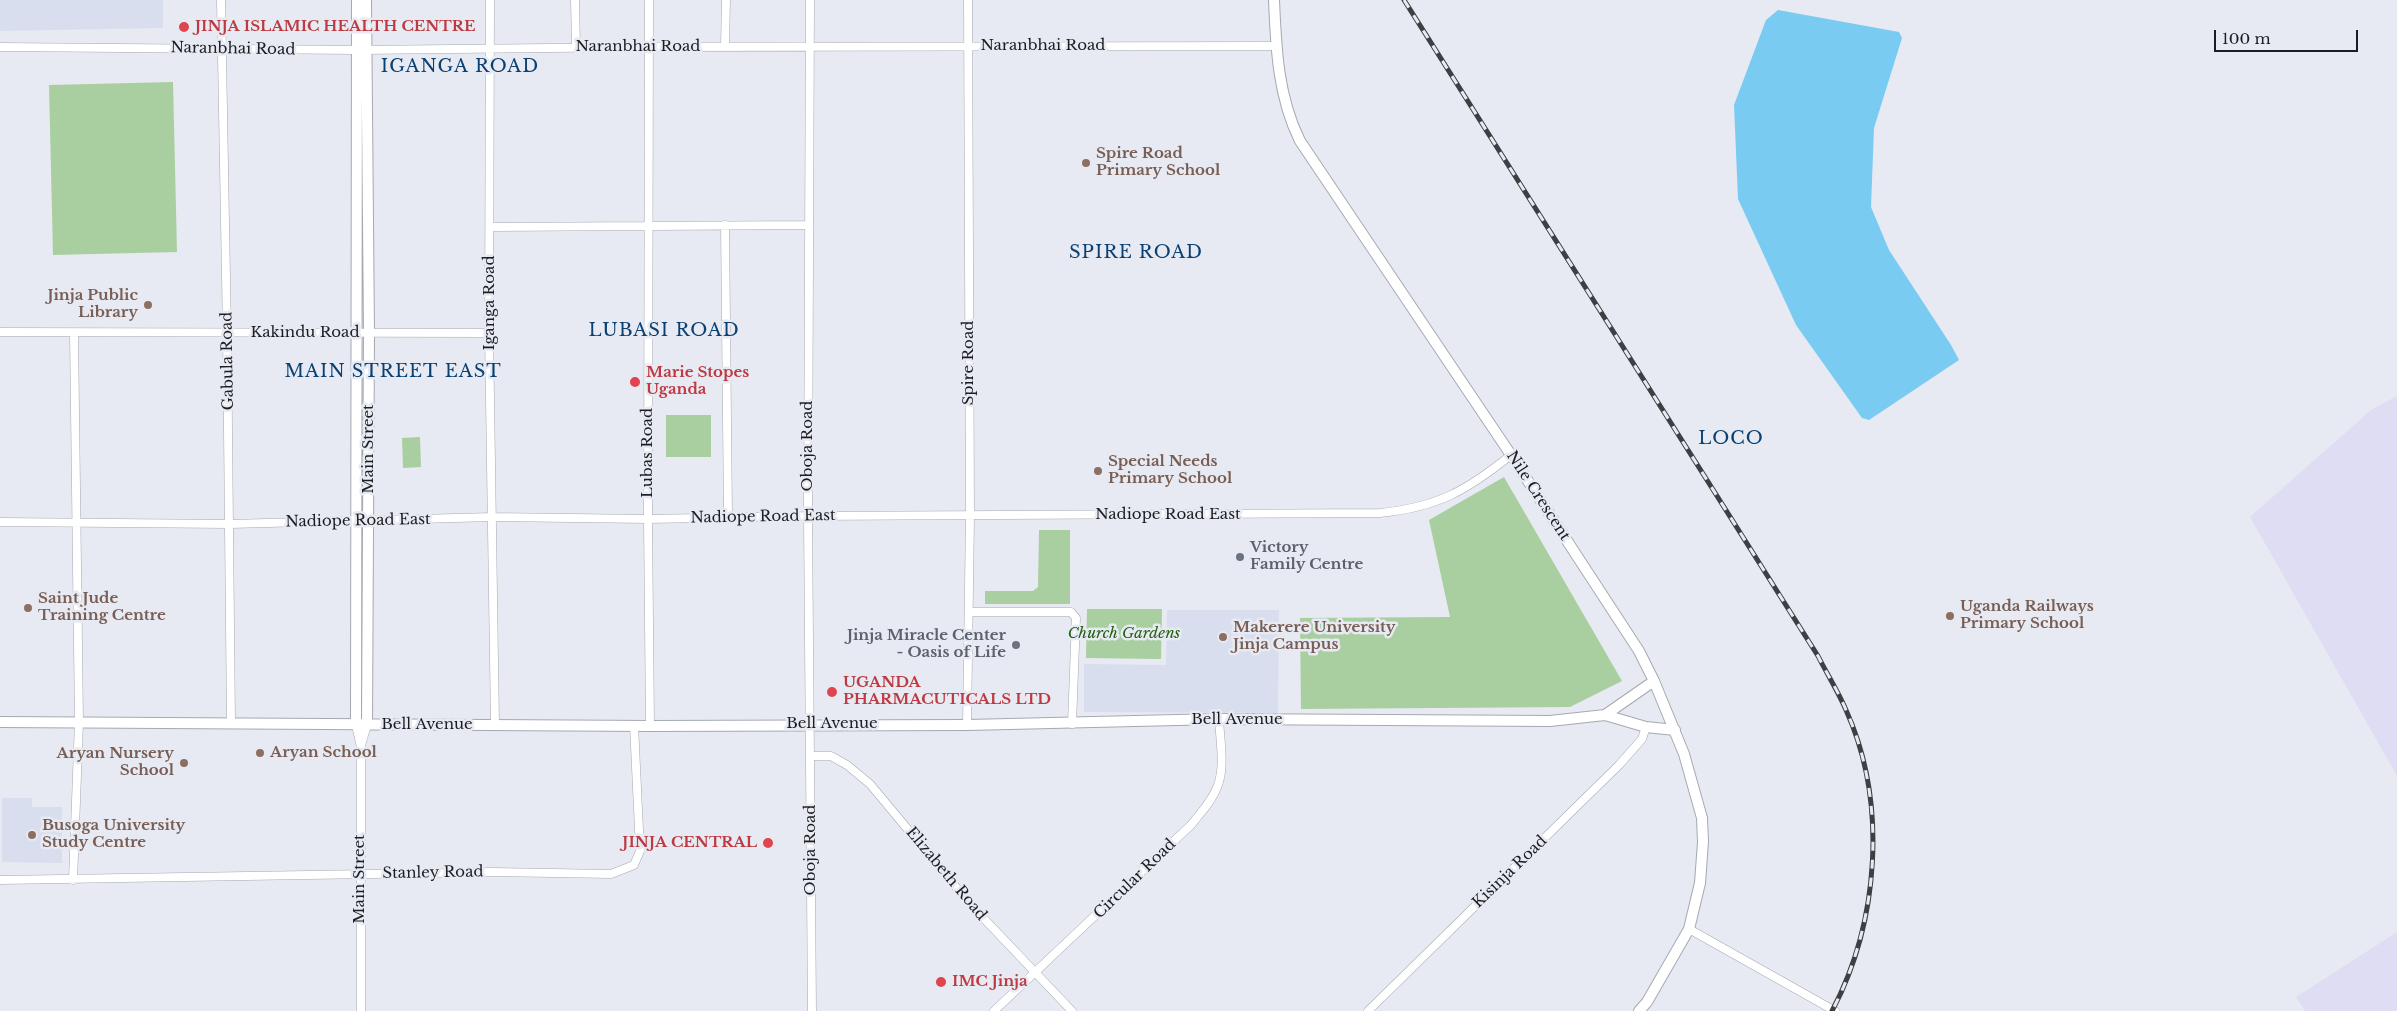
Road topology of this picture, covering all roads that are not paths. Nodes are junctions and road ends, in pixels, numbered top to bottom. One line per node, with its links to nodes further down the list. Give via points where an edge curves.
1 (221, 0): 18 (street, Gabula Road)
2 (357, 0): 20 (street, Main Street)
3 (366, 0): 20 (street, Main Street)
4 (490, 0): 19 (street, Iganga Road)
5 (575, 0): 14 (street)
6 (649, 0): 15 (street, Lubas Road)
7 (726, 0): 16 (street)
8 (810, 0): 11 (street, Oboja Road)
9 (968, 0): 12 (street, Spire Road)
10 (1274, 0): 13 (street, Nile Crescent)
11 (811, 46): 12 (street, Naranbhai Road); 16 (street, Naranbhai Road); 22 (street, Oboja Road)
12 (968, 46): 13 (street, Naranbhai Road); 33 (street, Spire Road)
13 (1276, 46): 31 (street, Nile Crescent, via 1284,101 1300,141)
14 (576, 47): 15 (street, Naranbhai Road); 19 (street, Naranbhai Road)
15 (649, 47): 16 (street, Naranbhai Road); 23 (street, Lubas Road)
16 (725, 47)
17 (0, 48): 18 (street, Naranbhai Road)
18 (221, 48): 20 (street, Naranbhai Road); 29 (street, Gabula Road)
19 (490, 48): 20 (street, Naranbhai Road); 24 (street, Iganga Road)
20 (361, 50): 26 (street, Main Street); 30 (street, Main Street)
21 (725, 225): 22 (street); 23 (street); 35 (street)
22 (809, 225): 32 (street, Oboja Road)
23 (649, 226): 24 (street); 36 (street, Lubas Road)
24 (491, 227): 27 (street, Iganga Road)
25 (0, 332): 28 (street, Kakindu Road)
26 (369, 332): 27 (street, Kakindu Road); 30 (street, Kakindu Road); 38 (street, Main Street)
27 (489, 332): 34 (street, Iganga Road)
28 (74, 333): 29 (street, Kakindu Road); 40 (street)
29 (227, 333): 30 (street, Kakindu Road); 41 (street, Gabula Road)
30 (356, 333): 37 (street, Main Street)
31 (1511, 455): 33 (street, Nadiope Road East, via 1481,479 1439,501 1414,509 1380,513); 43 (street, Nile Crescent, via 1639,651)
32 (808, 516): 33 (street, Nadiope Road East); 35 (street, Nadiope Road East); 49 (street, Oboja Road)
33 (970, 516): 42 (street, Spire Road)
34 (493, 517): 36 (street, Nadiope Road East); 38 (street, Nadiope Road East); 53 (street, Iganga Road)
35 (728, 517): 36 (street, Nadiope Road East)
36 (648, 519): 56 (street, Lubas Road)
37 (357, 521): 38 (street, Nadiope Road East); 41 (street, Nadiope Road East); 51 (street, Main Street)
38 (369, 521): 52 (street, Main Street)
39 (0, 522): 40 (street, Nadiope Road East)
40 (75, 523): 41 (street, Nadiope Road East); 47 (street)
41 (230, 524): 48 (street, Gabula Road)
42 (970, 612): 50 (street, via 1074,614); 54 (street, Spire Road)
43 (1654, 681): 44 (street, Bell Avenue); 58 (street, Nile Crescent)
44 (1605, 715): 45 (street, Bell Avenue, via 1550,721); 57 (street)
45 (1219, 719): 50 (street, Bell Avenue); 65 (street, Circular Road, via 1221,772 1209,802 1192,824)
46 (0, 722): 47 (street, Bell Avenue)
47 (79, 722): 48 (street, Bell Avenue); 63 (street)
48 (231, 723): 51 (street, Bell Avenue)
49 (810, 724): 54 (street, Bell Avenue); 56 (street, Bell Avenue); 60 (street, Oboja Road)
50 (1072, 724): 54 (street, Bell Avenue)
51 (356, 725): 52 (street, Bell Avenue); 59 (street, Main Street)
52 (367, 725): 53 (street, Bell Avenue); 59 (street, Main Street)
53 (495, 725): 55 (street, Bell Avenue)
54 (967, 725)
55 (634, 726): 56 (street, Bell Avenue); 61 (street, Stanley Road, via 640,851 634,865 611,874)
56 (650, 726)
57 (1646, 728): 58 (street); 70 (street, Kisinja Road, via 1642,739 1619,764)
58 (1674, 730): 64 (street, Nile Crescent, via 1702,818 1700,883)
59 (361, 747): 61 (street, Main Street)
60 (810, 756): 65 (street, Elizabeth Road, via 831,756 848,764 870,784 970,904); 67 (street, Oboja Road)
61 (360, 874): 63 (street, Stanley Road); 66 (street, Main Street)
62 (0, 880): 63 (street, Stanley Road)
63 (73, 880)
64 (1688, 929): 71 (street, Nile Crescent); 72 (street)
65 (1036, 973): 68 (street, Circular Road); 69 (street, Elizabeth Road)
66 (360, 1011)
67 (812, 1011)
68 (994, 1011)
69 (1072, 1011)
70 (1368, 1011)
71 (1639, 1011)
72 (1835, 1011)

